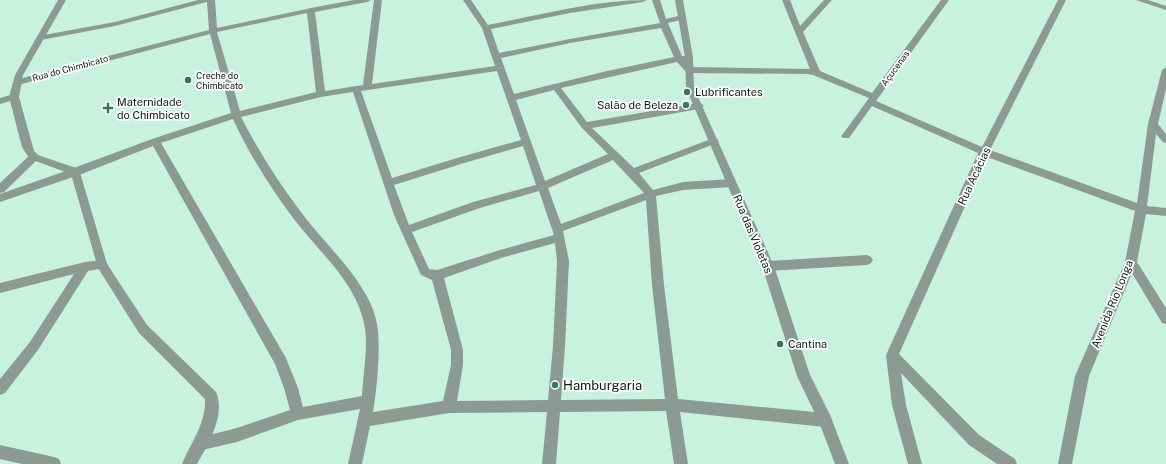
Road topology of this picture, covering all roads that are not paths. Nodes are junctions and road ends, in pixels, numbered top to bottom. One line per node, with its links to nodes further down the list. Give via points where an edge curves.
1 (62, 0): 25 (street, Rua do Chimbicato)
2 (208, 0): 25 (street, via 115,24)
3 (211, 0): 23 (street)
4 (367, 0): 17 (street, Rua do Chimbicato)
5 (378, 0): 35 (street)
6 (467, 0): 22 (street)
7 (643, 0): 16 (street)
8 (656, 0): 21 (street)
9 (679, 0): 20 (street, Rua das Violetas)
10 (778, 0): 32 (street)
11 (786, 0): 24 (street)
12 (828, 0): 24 (street)
13 (945, 0): 40 (street, Açucenas)
14 (1062, 0): 51 (street, Rua Acácias)
15 (1140, 0): 18 (street)
16 (616, 2): 22 (street)
17 (327, 3): 19 (street, Rua do Chimbicato)
18 (1166, 8)
19 (311, 10): 23 (street, Rua do Chimbicato); 37 (street)
20 (682, 17): 21 (street); 27 (street, Rua das Violetas)
21 (664, 24): 26 (street); 28 (street)
22 (486, 28): 26 (street)
23 (213, 31): 33 (street, Rua do Chimbicato); 43 (street)
24 (799, 32): 32 (street)
25 (41, 38): 33 (street, Rua do Chimbicato, via 19,75)
26 (497, 56): 29 (street)
27 (689, 57): 28 (street); 30 (street, Rua das Violetas)
28 (679, 59): 30 (street); 34 (street)
29 (500, 68): 35 (street); 39 (street)
30 (689, 70): 32 (street); 42 (street, Rua das Violetas, via 690,88)
31 (1166, 70): 44 (street, Avenida Rio Longa)
32 (812, 72): 40 (street)
33 (18, 82): 38 (street)
34 (556, 87): 39 (street); 45 (street)
35 (368, 88): 36 (street)
36 (356, 89): 37 (street); 56 (street)
37 (321, 94): 43 (street)
38 (14, 98): 41 (street); 53 (street, via 27,148)
39 (511, 98): 50 (street)
40 (872, 100): 46 (street, Açucenas); 51 (street)
41 (0, 101)
42 (699, 106): 45 (street); 49 (street, Rua das Violetas)
43 (236, 115): 48 (street); 76 (street, via 255,153 298,215 349,278 365,306 371,324 372,345)
44 (1153, 124): 47 (street); 62 (street, Avenida Rio Longa)
45 (585, 126): 52 (street)
46 (846, 136)
47 (1166, 140)
48 (155, 141): 54 (street); 80 (street, via 281,362 292,388)
49 (714, 141): 55 (street); 57 (street, Rua das Violetas)
50 (527, 142): 56 (street); 58 (street)
51 (984, 152): 62 (street); 74 (street, Rua Acácias)
52 (615, 155): 55 (street); 58 (street)
53 (34, 157): 54 (street); 59 (street)
54 (75, 172): 61 (street); 68 (street)
55 (632, 172): 60 (street)
56 (388, 183): 64 (street)
57 (731, 183): 60 (street, via 683,186); 69 (street, Rua das Violetas)
58 (541, 187): 64 (street, via 477,205); 65 (street)
59 (0, 189)
60 (651, 194): 65 (street); 77 (street, via 658,286)
61 (0, 198)
62 (1140, 209): 63 (street); 67 (street, Avenida Rio Longa)
63 (1166, 212)
64 (406, 230): 71 (street, via 425,272)
65 (559, 234): 71 (street); 79 (street, via 563,262)
66 (867, 260): 69 (street)
67 (1131, 262): 73 (street); 93 (street, Avenida Rio Longa, via 1082,376)
68 (102, 265): 70 (street); 83 (street, via 143,329 211,396 213,407)
69 (768, 266): 82 (street, Rua das Violetas, via 804,376)
70 (85, 267): 72 (street); 75 (street, via 34,346)
71 (437, 275): 78 (street, via 457,350 457,365)
72 (0, 288)
73 (1166, 319)
74 (892, 355): 91 (street, via 899,405); 92 (street, via 974,440)
75 (0, 389)
76 (368, 401): 80 (street); 81 (street)
77 (672, 405): 79 (street); 82 (street); 89 (street)
78 (449, 407): 79 (street); 81 (street)
79 (553, 407): 88 (street)
80 (298, 414): 83 (street)
81 (364, 420): 87 (street)
82 (825, 420): 90 (street, Rua das Violetas)
83 (202, 444): 86 (street)
84 (0, 452): 85 (street)
85 (53, 464)
86 (189, 464)
87 (355, 464)
88 (549, 464)
89 (681, 464)
90 (842, 464)
91 (916, 464)
92 (1010, 464)
93 (1065, 464)

